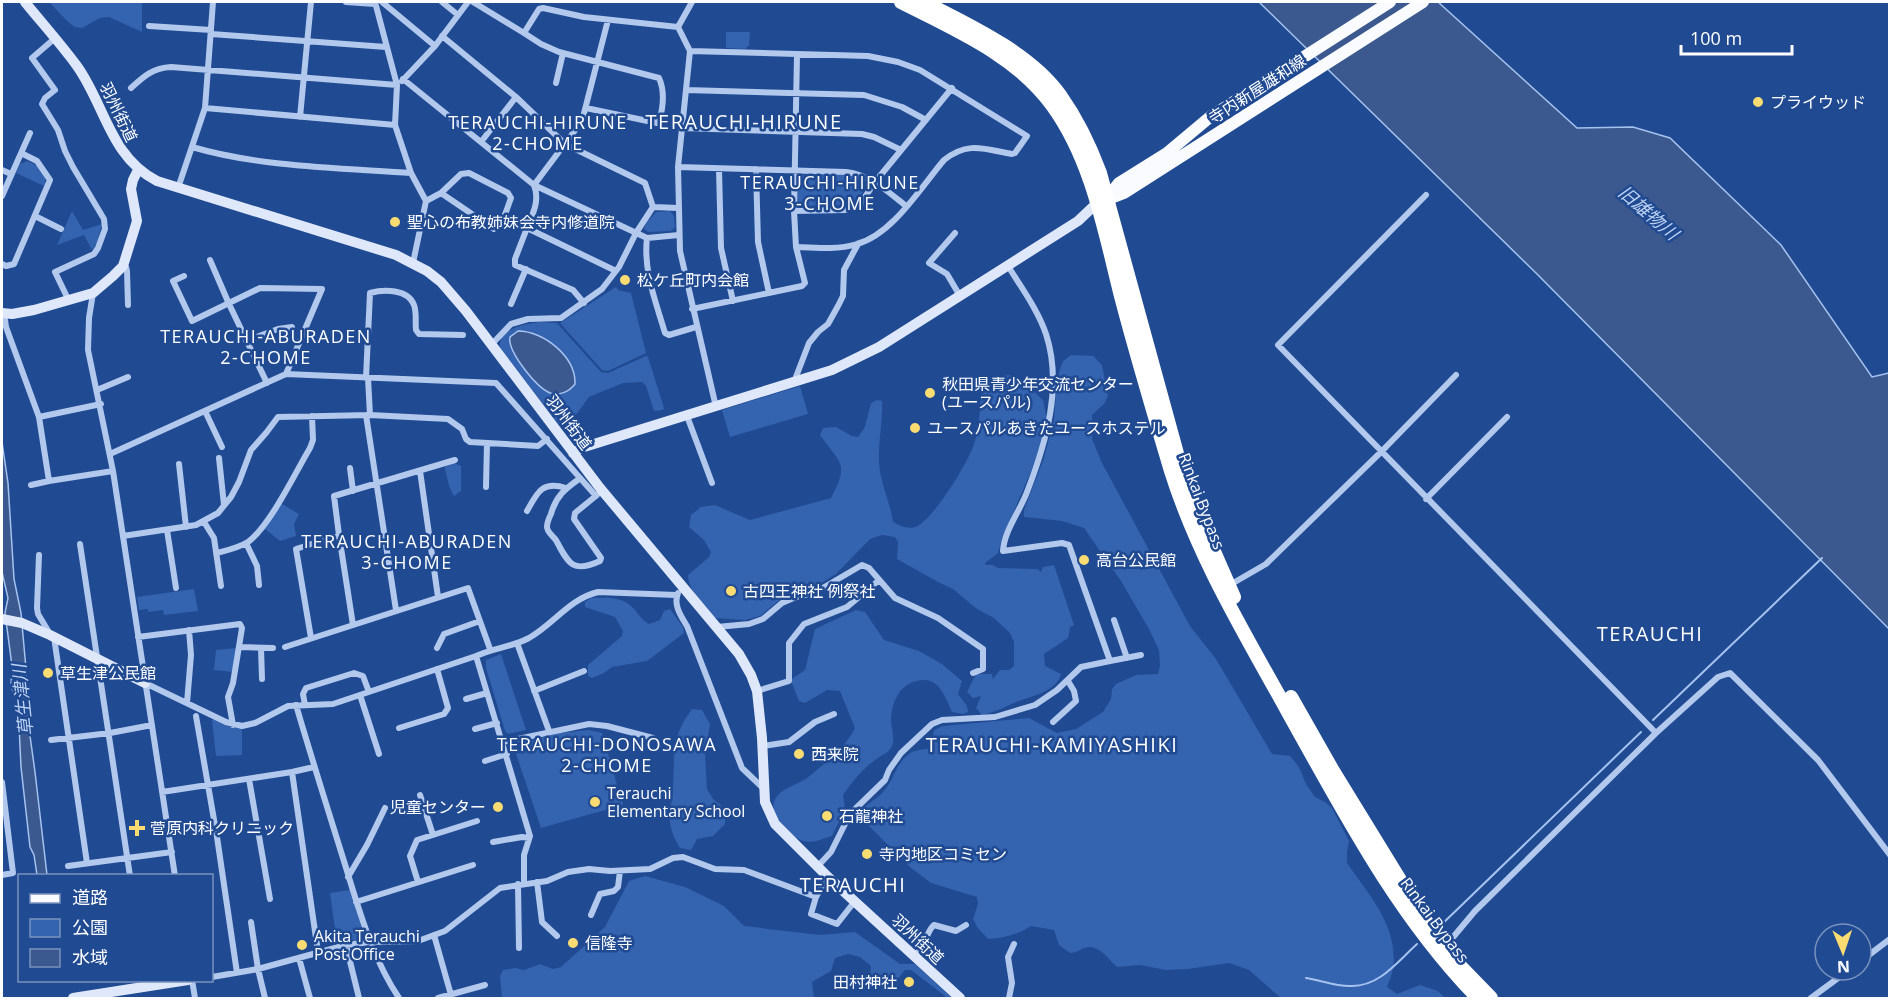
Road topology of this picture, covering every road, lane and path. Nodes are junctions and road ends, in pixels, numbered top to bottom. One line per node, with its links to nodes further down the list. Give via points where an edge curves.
1 (25, 2): 21 (street, 羽州街道)
2 (213, 2): 18 (street)
3 (311, 2): 22 (street)
4 (346, 2): 5 (street)
5 (377, 2): 23 (street); 24 (street)
6 (442, 2): 14 (street)
7 (468, 2): 14 (street)
8 (472, 2): 19 (street)
9 (692, 2): 17 (street)
10 (901, 2): 67 (highway, Rinkai Bypass, via 975,40 1022,72 1051,103 1074,139)
11 (924, 2): 67 (highway, Rinkai Bypass, via 1029,63 1059,94 1092,150)
12 (1390, 2): 67 (main road, 寺内新屋雄和線, via 1210,117 1167,153 1119,183)
13 (1423, 2): 67 (main road, 寺内新屋雄和線, via 1124,193)
14 (458, 15): 20 (street)
15 (608, 20): 17 (street); 19 (street, via 543,8); 28 (street)
16 (149, 26): 18 (street)
17 (678, 27): 25 (street)
18 (211, 32): 22 (street); 29 (street)
19 (524, 33): 26 (street)
20 (442, 36): 23 (street); 38 (street)
21 (54, 39): 56 (street, 羽州街道, via 77,65 115,142); 93 (street, via 32,58 55,90 42,104 104,219 105,229 94,254 55,272)
22 (308, 40): 24 (street); 30 (street)
23 (435, 46): 31 (street)
24 (386, 47): 33 (street)
25 (690, 51): 27 (street); 36 (street)
26 (563, 53): 28 (street); 32 (street)
27 (797, 55): 35 (street, via 867,56 898,62); 37 (street)
28 (598, 61): 40 (street); 40 (street, via 659,78 663,104 659,122)
29 (208, 71): 30 (street); 34 (street, via 159,68); 39 (street)
30 (304, 78): 33 (street); 41 (street)
31 (403, 79): 33 (street); 47 (street)
32 (556, 83)
33 (397, 86): 43 (street)
34 (130, 88)
35 (952, 88): 42 (street); 68 (street, via 1027,136 1012,154 973,148 953,152)
36 (686, 90): 37 (street); 44 (street)
37 (796, 93): 42 (street, via 864,95 902,107); 45 (street)
38 (516, 97): 47 (street); 48 (street)
39 (205, 108): 41 (street); 49 (street)
40 (586, 108): 48 (street, via 578,129)
41 (300, 117): 43 (street)
42 (926, 120): 50 (street)
43 (395, 126): 58 (street)
44 (681, 128): 45 (street); 52 (street)
45 (795, 131): 50 (street, via 862,134); 57 (street)
46 (30, 133): 51 (street)
47 (481, 142): 61 (street)
48 (565, 144): 61 (street); 69 (street, via 645,183)
49 (192, 147): 58 (street, via 221,156); 62 (street)
50 (901, 150): 60 (street)
51 (21, 153): 59 (street); 72 (street, via 37,161 50,180)
52 (678, 167): 53 (street); 70 (street)
53 (718, 169): 54 (street); 94 (street, via 721,249)
54 (756, 169): 57 (street); 91 (street, via 758,242)
55 (2, 170): 59 (street)
56 (138, 170): 62 (street, 羽州街道); 85 (street, via 131,189 137,221)
57 (794, 171): 60 (street, via 846,172); 71 (street)
58 (411, 173): 66 (street)
59 (11, 174): 65 (street)
60 (875, 182): 68 (street); 71 (street, via 855,207)
61 (534, 185): 74 (street, via 537,203); 77 (street)
62 (178, 188): 83 (street, 羽州街道)
63 (441, 193): 66 (street); 73 (street, via 494,229); 73 (street, via 461,174 470,173 511,198)
64 (1426, 195): 124 (street, via 1278,345)
65 (2, 196)
66 (426, 201): 83 (street)
67 (1101, 201): 86 (street, via 1078,221); 158 (highway, Rinkai Bypass, via 1134,347 1173,475)
68 (906, 206): 80 (street, via 890,225)
69 (653, 207): 70 (street); 77 (street)
70 (678, 208): 78 (street)
71 (794, 211): 81 (street)
72 (34, 216): 75 (street); 84 (street, via 14,264)
73 (503, 218): 74 (street)
74 (527, 228): 87 (street, via 515,259 515,265); 88 (street)
75 (61, 229)
76 (955, 233): 92 (street, via 929,263 947,274)
77 (636, 234): 79 (street); 88 (street)
78 (679, 235): 79 (street); 99 (street)
79 (647, 238): 102 (street, via 648,275 665,333)
80 (858, 244): 81 (street, via 838,248); 110 (street, via 844,270 843,296 828,324 809,343)
81 (796, 247): 91 (street, via 804,283)
82 (210, 260): 96 (street)
83 (413, 263): 105 (street, 羽州街道, via 441,282)
84 (2, 264)
85 (123, 266): 90 (street); 98 (street, via 127,271)
86 (1008, 266): 92 (street); 182 (street, via 1046,334 1052,379 1051,416 1040,458 1003,551 1062,543 1072,548)
87 (526, 270): 95 (street, via 573,290); 97 (street)
88 (616, 271): 95 (street)
89 (184, 276): 96 (street, via 173,281 192,321)
90 (93, 293): 93 (street); 112 (street, via 88,350)
91 (769, 293): 94 (street)
92 (960, 297): 110 (street, via 850,363)
93 (68, 299): 100 (street, via 34,310)
94 (733, 301): 99 (street)
95 (584, 303): 105 (street, via 561,318 511,324)
96 (229, 304): 104 (street); 106 (street, via 260,288 322,289)
97 (511, 304)
98 (128, 305)
99 (692, 309): 102 (street)
100 (3, 313): 119 (street)
101 (292, 327): 104 (street)
102 (696, 327): 114 (street)
103 (463, 335): 109 (street, via 419,334 413,302 406,296 390,290 370,293)
104 (246, 341): 111 (street)
105 (491, 345): 125 (street, 羽州街道)
106 (286, 374): 109 (street); 111 (street)
107 (1456, 375): 124 (street)
108 (128, 377): 112 (street)
109 (367, 378): 116 (street); 121 (street, via 496,382)
110 (794, 382): 114 (street)
111 (267, 383): 115 (street)
112 (97, 390): 113 (street)
113 (101, 404): 119 (street); 126 (street)
114 (716, 407): 118 (street)
115 (205, 411): 123 (street); 126 (street)
116 (368, 415): 117 (street); 122 (street, via 447,419 462,429 465,439); 137 (street)
117 (312, 416): 143 (street, via 278,417 251,450 239,482); 150 (street, via 310,448 262,529)
118 (687, 416): 125 (street); 135 (street)
119 (39, 417): 134 (street)
120 (1507, 417): 142 (street)
121 (547, 439): 122 (street, via 538,446); 133 (street)
122 (487, 443): 138 (street)
123 (222, 447)
124 (1382, 451): 142 (street); 158 (street, via 1266,564)
125 (573, 453): 141 (street, 羽州街道)
126 (110, 454): 131 (street)
127 (219, 458): 143 (street)
128 (455, 460): 132 (street)
129 (180, 464): 146 (street)
130 (350, 468): 140 (street)
131 (113, 471): 134 (street); 149 (street)
132 (420, 471): 137 (street); 160 (street)
133 (579, 479): 139 (street); 141 (street)
134 (49, 481): 136 (street)
135 (712, 483)
136 (31, 485)
137 (377, 485): 140 (street); 161 (street)
138 (486, 487)
139 (566, 488): 141 (street, via 553,504 547,530 567,562 581,567 601,558 575,523 575,513); 144 (street, via 546,486)
140 (353, 491): 148 (street, via 334,496)
141 (599, 494): 159 (street, 羽州街道)
142 (1426, 499): 208 (street)
143 (224, 505): 145 (street)
144 (527, 511)
145 (204, 522): 146 (street); 152 (street, via 214,538)
146 (186, 527): 147 (street)
147 (167, 530): 149 (street); 157 (street)
148 (339, 535): 165 (street); 170 (street, via 296,549)
149 (123, 536): 169 (street)
150 (246, 543): 152 (street); 155 (street, via 257,566)
151 (80, 544): 181 (street)
152 (217, 553): 156 (street)
153 (39, 555): 168 (street, via 38,610)
154 (878, 581): 166 (street, via 862,565 816,592 782,603 763,619); 185 (street, via 895,598 938,618 983,649 983,669); 190 (street, via 847,607 804,624 789,643 789,681)
155 (259, 585)
156 (221, 586)
157 (176, 588)
158 (1224, 588): 260 (highway, Rinkai Bypass, via 1324,780 1409,918)
159 (679, 592): 166 (street, 羽州街道); 171 (street, via 586,595 537,633); 222 (street, via 677,608 742,768)
160 (438, 597): 161 (street); 164 (street, via 468,588)
161 (396, 610): 165 (street)
162 (2, 619): 168 (street)
163 (1114, 620): 180 (street)
164 (480, 621): 176 (street, via 444,634); 177 (street)
165 (353, 625): 170 (street)
166 (715, 627): 190 (street, 羽州街道, via 739,654)
167 (189, 630): 169 (street); 172 (street, via 240,624); 195 (street)
168 (52, 636): 181 (street); 209 (street)
169 (138, 638): 188 (street)
170 (311, 638): 173 (street)
171 (517, 643): 177 (street); 189 (street)
172 (239, 647): 174 (street); 203 (street, via 228,697)
173 (285, 647)
174 (261, 648): 175 (street); 186 (street)
175 (273, 648)
176 (438, 648)
177 (490, 649): 179 (street)
178 (1141, 655): 180 (street)
179 (476, 656): 183 (street); 192 (street)
180 (1127, 658): 182 (street)
181 (97, 659): 188 (street); 207 (street)
182 (1110, 661): 187 (street, via 1081,667)
183 (436, 669): 191 (street); 204 (street, via 447,711)
184 (584, 671): 189 (street)
185 (973, 673)
186 (262, 679)
187 (1068, 681): 200 (street, via 1076,701); 236 (street, via 1035,705 1014,712 932,724 850,814 831,852)
188 (145, 682): 195 (street); 202 (street)
189 (534, 691): 206 (street)
190 (757, 691): 213 (street, 羽州街道)
191 (369, 692): 193 (street); 197 (street, via 363,676 354,673 306,688)
192 (487, 693): 194 (street); 201 (street)
193 (360, 695): 197 (street, via 333,704); 214 (street)
194 (466, 699)
195 (188, 703): 203 (street)
196 (296, 705): 197 (street); 203 (street, via 255,723); 217 (street)
197 (305, 705)
198 (834, 714): 213 (street, via 814,722 789,742)
199 (196, 716): 221 (street)
200 (1053, 722)
201 (497, 723): 205 (street); 212 (street)
202 (152, 725): 207 (street); 223 (street)
203 (233, 725)
204 (399, 728)
205 (475, 729)
206 (549, 731): 210 (street, via 589,724); 212 (street)
207 (110, 733): 209 (street); 232 (street)
208 (1656, 733): 231 (street, via 1718,677 1730,673 1818,760); 260 (street, via 1475,911)
209 (67, 738): 211 (street); 233 (street)
210 (653, 738)
211 (51, 740)
212 (503, 742): 215 (street)
213 (763, 746): 222 (street, 羽州街道)
214 (379, 754)
215 (507, 754): 216 (street); 228 (street)
216 (485, 761)
217 (314, 767): 218 (street); 241 (street)
218 (292, 772): 219 (street); 261 (street)
219 (249, 779): 221 (street); 247 (street)
220 (2, 782): 240 (street, via 13,873)
221 (208, 785): 223 (street); 266 (street)
222 (764, 788): 236 (street, 羽州街道, via 765,802 775,824)
223 (162, 792): 230 (street)
224 (420, 795): 227 (street)
225 (385, 808): 241 (street)
226 (477, 821): 227 (street)
227 (433, 835): 243 (street, via 417,840 410,856)
228 (530, 838): 229 (street); 245 (street)
229 (493, 842)
230 (172, 852): 232 (street); 239 (street)
231 (1890, 855)
232 (128, 858): 233 (street); 238 (street)
233 (87, 863): 235 (street)
234 (473, 865): 243 (street)
235 (68, 866)
236 (818, 866): 242 (street, 羽州街道)
237 (620, 871): 244 (street, via 589,869); 246 (street, via 650,868 683,857 715,869 744,870); 250 (street, via 618,887 600,894)
238 (130, 874)
239 (175, 874)
240 (2, 875)
241 (348, 877): 249 (street)
242 (828, 877): 246 (street); 248 (street, 羽州街道)
243 (418, 882): 249 (street)
244 (537, 882): 245 (street); 254 (street, via 542,922)
245 (521, 884): 253 (street, via 500,888 445,932); 259 (street)
246 (816, 897): 248 (street, via 811,914 837,924)
247 (270, 899)
248 (855, 901): 263 (street, 羽州街道)
249 (356, 902): 256 (street)
250 (591, 915)
251 (251, 922): 265 (street)
252 (966, 925): 263 (street, via 956,931 934,925)
253 (434, 935): 256 (street, via 418,941); 272 (street)
254 (557, 936)
255 (1890, 939): 262 (street)
256 (370, 942): 258 (street); 278 (street)
257 (1014, 944): 281 (street, via 1008,957 1012,983)
258 (346, 945): 261 (street); 277 (street)
259 (519, 948)
260 (1441, 951): 282 (highway, Rinkai Bypass); 283 (highway, Rinkai Bypass)
261 (318, 952): 264 (street)
262 (1873, 952)
263 (914, 956): 280 (street, 羽州街道)
264 (299, 958): 265 (street); 276 (street)
265 (258, 969): 266 (street); 275 (street)
266 (237, 973): 267 (street)
267 (213, 977)
268 (183, 982): 273 (street)
269 (190, 982): 274 (street)
270 (1833, 982): 284 (street)
271 (485, 985): 272 (street)
272 (451, 994): 279 (street)
273 (74, 998)
274 (195, 999)
275 (265, 999)
276 (310, 999)
277 (359, 999)
278 (399, 999)
279 (438, 999)
280 (960, 999)
281 (1009, 999)
282 (1478, 999)
283 (1491, 999)
284 (1811, 999)

